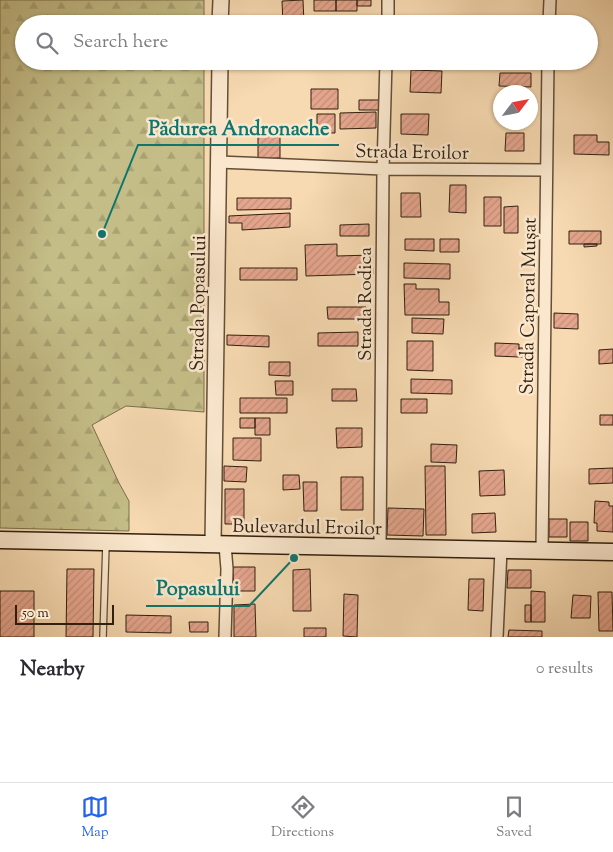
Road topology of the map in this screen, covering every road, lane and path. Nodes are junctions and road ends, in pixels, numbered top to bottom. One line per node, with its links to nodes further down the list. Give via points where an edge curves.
1 (220, 0): 4 (street)
2 (388, 0): 5 (street)
3 (550, 0): 6 (street)
4 (220, 15)
5 (388, 15)
6 (549, 15)
7 (220, 70): 10 (street, Strada Popasului)
8 (386, 70): 11 (street, Strada Rodica)
9 (548, 70): 12 (street, Strada Caporal Mușat)
10 (218, 162): 11 (street, Strada Eroilor); 15 (street, Strada Popasului)
11 (382, 169): 12 (street, Strada Eroilor); 16 (street, Strada Rodica)
12 (546, 170): 18 (street, Strada Caporal Mușat)
13 (0, 540): 14 (main road, Bulevardul Eroilor)
14 (106, 542): 15 (main road, Bulevardul Eroilor); 20 (lane)
15 (219, 545): 16 (main road, Bulevardul Eroilor); 21 (street, via 227,569)
16 (380, 547): 17 (main road, Bulevardul Eroilor)
17 (501, 550): 18 (main road, Bulevardul Eroilor); 22 (street)
18 (542, 551): 19 (main road, Bulevardul Eroilor)
19 (613, 552)
20 (103, 637)
21 (225, 637)
22 (497, 637)

